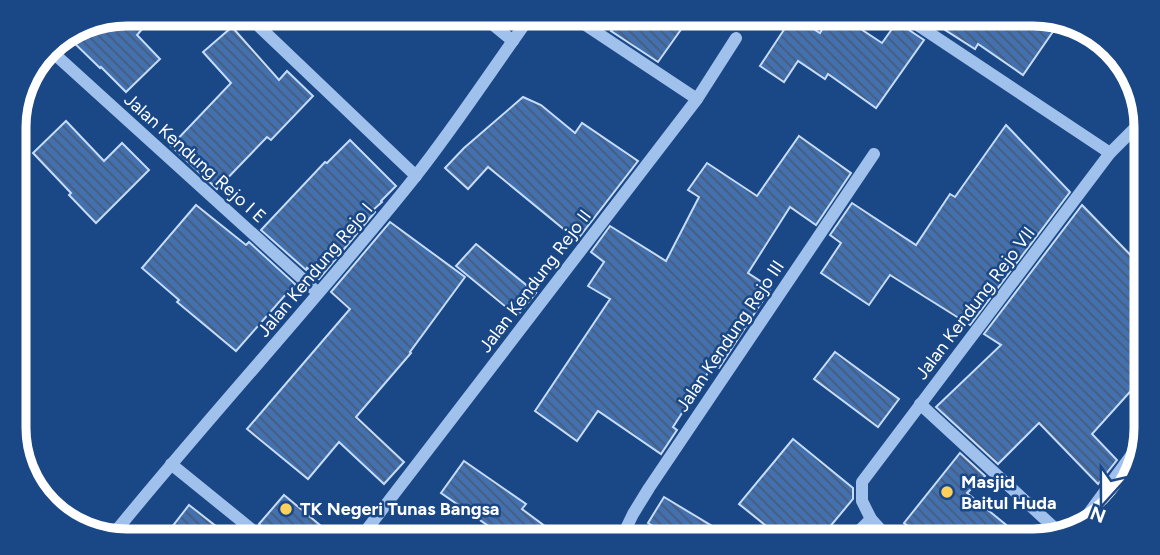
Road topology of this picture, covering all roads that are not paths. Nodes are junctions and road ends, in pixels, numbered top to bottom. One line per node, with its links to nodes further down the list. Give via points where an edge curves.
1 (259, 26): 13 (street)
2 (495, 26): 7 (street)
3 (524, 26): 7 (street, Jalan Kendung Rejo I)
4 (587, 26): 9 (street)
5 (919, 26): 11 (street)
6 (736, 38): 9 (street, Jalan Kendung Rejo II)
7 (513, 41): 13 (street, Jalan Kendung Rejo I)
8 (56, 55): 14 (street, Jalan Kendung Rejo I E)
9 (696, 99): 23 (street, Jalan Kendung Rejo II)
10 (1134, 129): 11 (street, Jalan Kendung Rejo VII)
11 (1110, 153): 15 (street, Jalan Kendung Rejo VII)
12 (874, 154): 24 (street, Jalan Kendung Rejo III)
13 (416, 176): 14 (street, Jalan Kendung Rejo I)
14 (318, 293): 16 (street, Jalan Kendung Rejo I)
15 (920, 404): 19 (street, Jalan Kendung Rejo VII, via 862,482 862,501); 20 (street)
16 (171, 464): 21 (street, Jalan Kendung Rejo I); 22 (street)
17 (1127, 464): 18 (street)
18 (1093, 509)
19 (871, 519): 25 (street); 26 (street)
20 (1053, 527)
21 (118, 528)
22 (251, 529)
23 (367, 529)
24 (626, 529)
25 (861, 529)
26 (880, 529)

